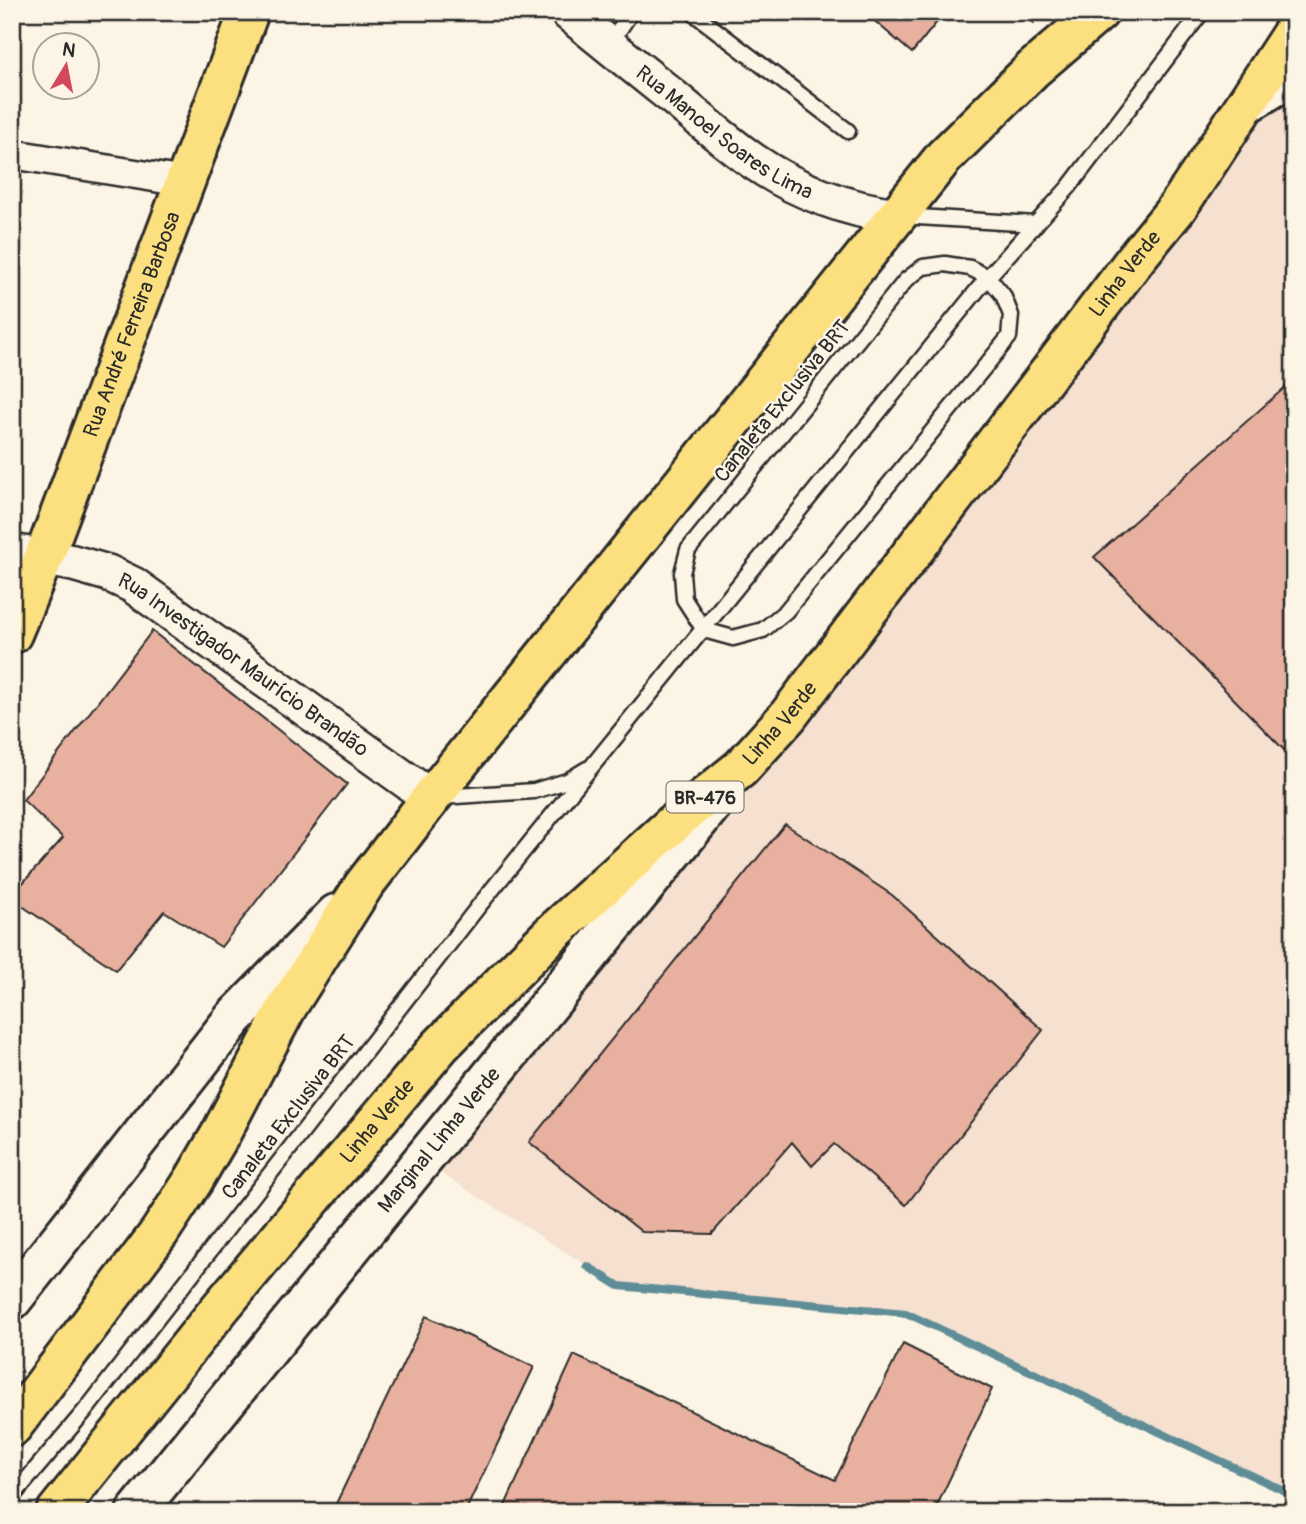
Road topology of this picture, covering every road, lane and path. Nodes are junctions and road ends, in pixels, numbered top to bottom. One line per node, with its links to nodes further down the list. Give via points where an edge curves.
1 (249, 12): 15 (main road, Rua André Ferreira Barbosa)
2 (631, 12): 9 (lane)
3 (692, 12): 13 (lane)
4 (1078, 12): 10 (main road)
5 (1099, 12): 10 (main road)
6 (1202, 12): 17 (lane, Canaleta Exclusiva BRT)
7 (577, 15): 9 (street, Rua Manoel Soares Lima)
8 (1294, 30): 12 (main road, Linha Verde / BR-476)
9 (609, 45): 16 (street, Rua Manoel Soares Lima, via 755,162 826,198)
10 (1032, 69): 16 (main road, via 944,157)
11 (1294, 75): 12 (main road)
12 (1246, 104): 23 (main road, Linha Verde / BR-476, via 1177,208 788,716)
13 (848, 131)
14 (12, 154): 15 (street)
15 (185, 182): 19 (main road, Rua André Ferreira Barbosa)
16 (898, 216): 17 (lane); 24 (main road)
17 (1036, 224): 18 (lane, Canaleta Exclusiva BRT)
18 (988, 277): 20 (lane, Canaleta Exclusiva BRT); 20 (lane, via 1003,295 1011,315 1009,337 988,364 786,611 763,631 733,638); 20 (lane, Canaleta Exclusiva BRT, via 945,264 923,267 906,280 688,550 681,573 684,599)
19 (28, 554): 21 (main road, Rua André Ferreira Barbosa); 24 (street, Rua Investigador Maurício Brandão, via 108,573 133,585)
20 (704, 630): 22 (lane, Canaleta Exclusiva BRT)
21 (12, 634)
22 (597, 762): 24 (lane, Canaleta Exclusiva BRT, via 567,780 534,791); 28 (lane, Canaleta Exclusiva BRT, via 478,907 89,1406)
23 (741, 768): 29 (main road, Linha Verde / BR-476, via 551,934 440,1046); 30 (main road, Marginal Linha Verde)
24 (431, 798): 25 (main road)
25 (364, 885): 26 (main road, via 234,1018); 27 (main road, via 287,1007 193,1181)
26 (12, 1300)
27 (12, 1427)
28 (12, 1497)
29 (56, 1512)
30 (136, 1512)

